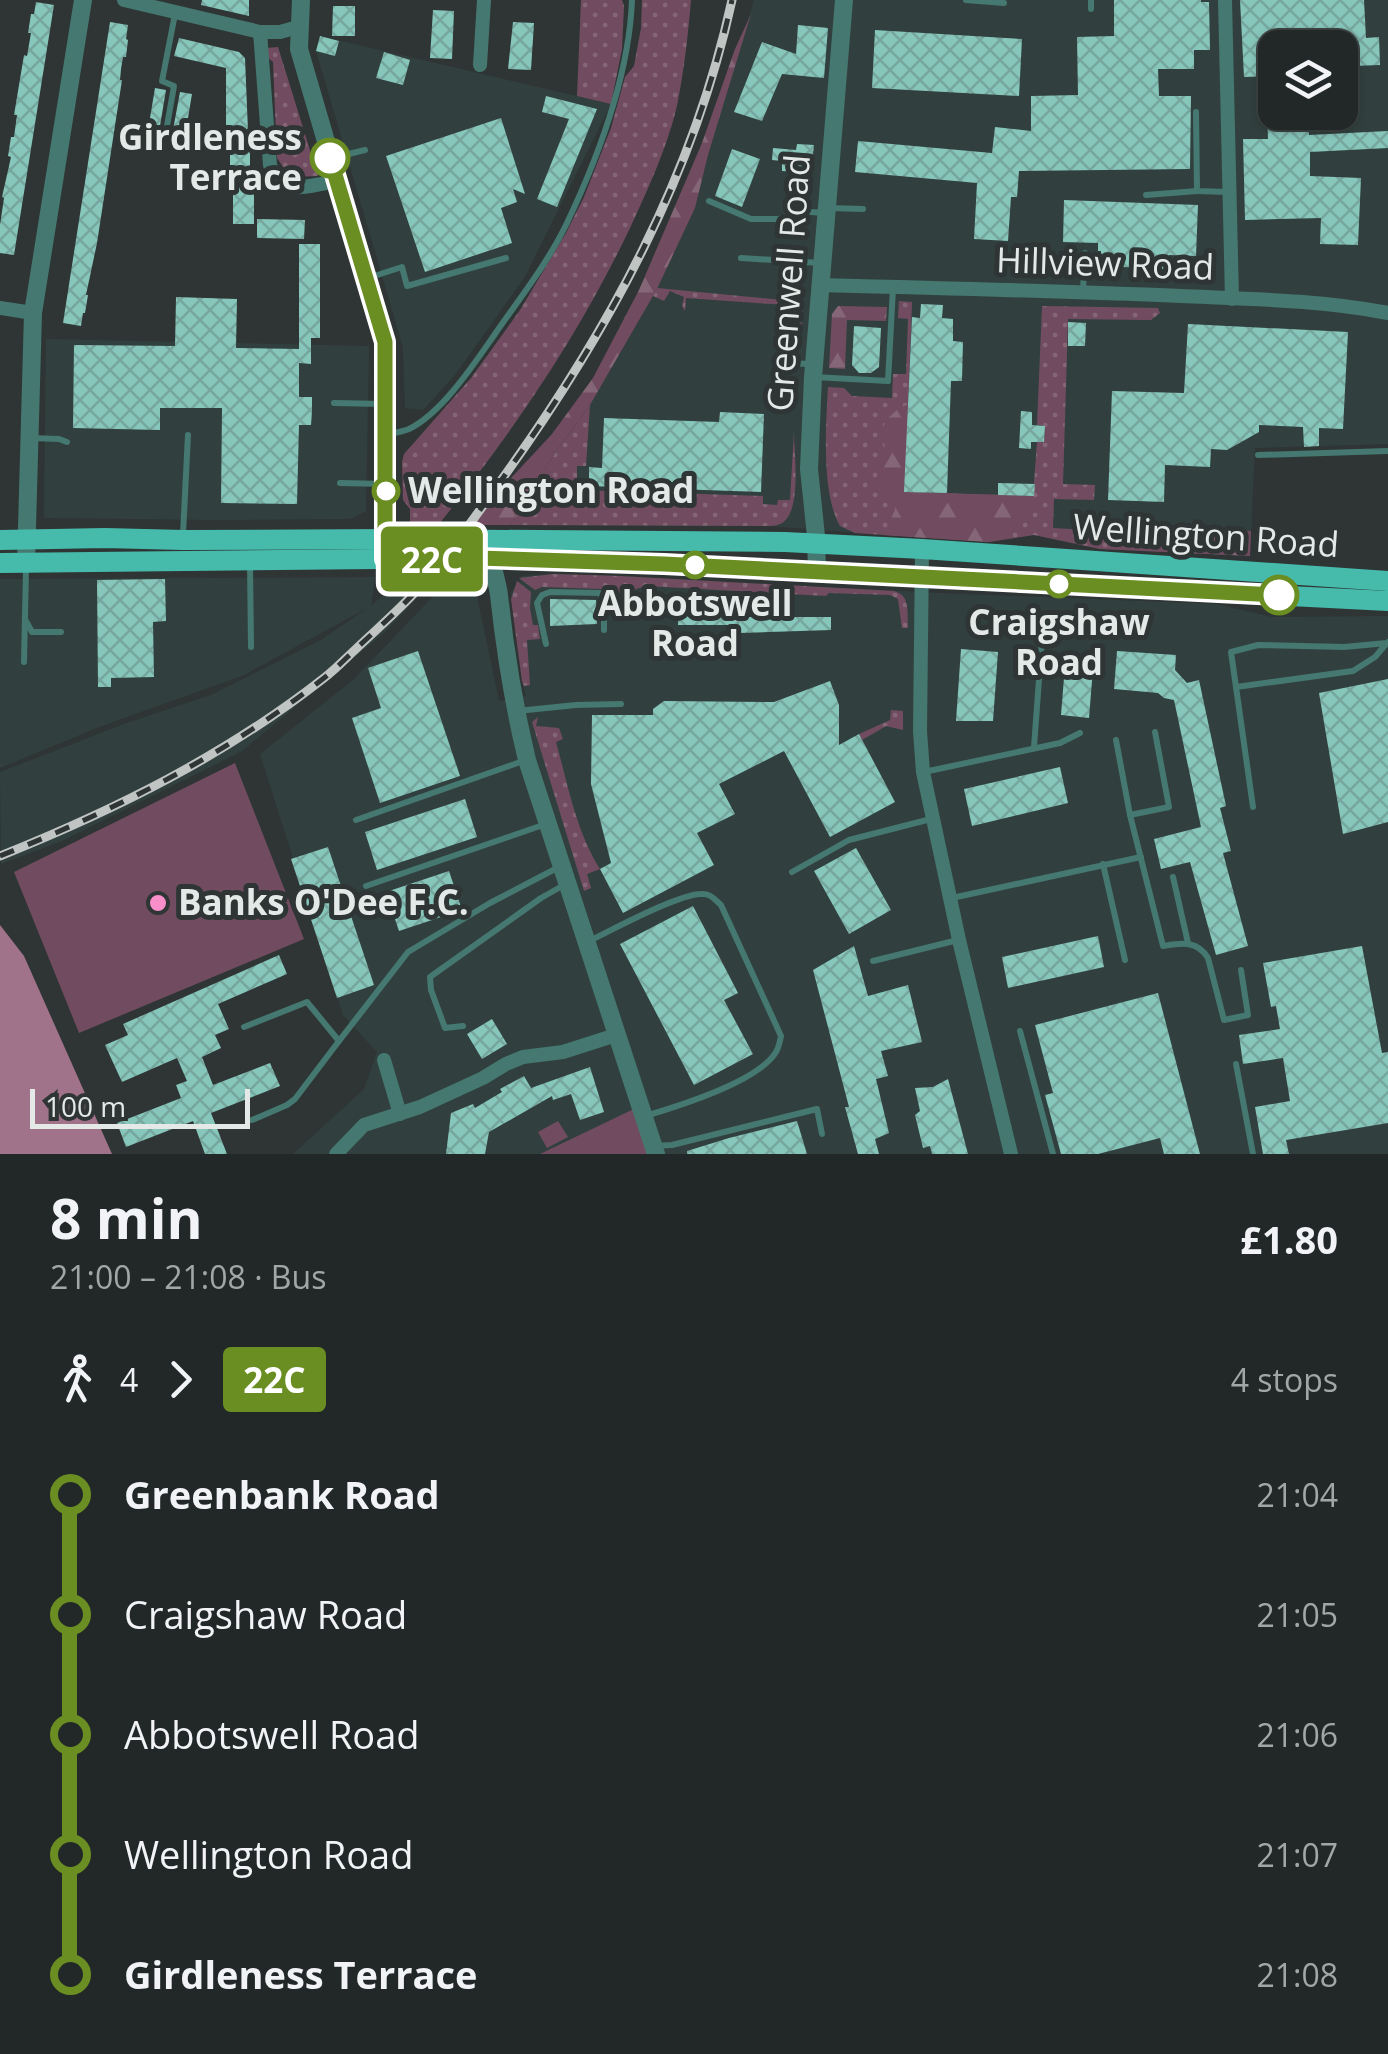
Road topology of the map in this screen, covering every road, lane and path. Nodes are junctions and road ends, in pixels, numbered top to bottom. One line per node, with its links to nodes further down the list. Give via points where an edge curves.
1 (84, 0): 36 (street)
2 (124, 0): 10 (street)
3 (300, 0): 11 (street)
4 (484, 0): 13 (street)
5 (632, 0): 42 (lane, via 631,30 603,138 565,227 466,376 427,417)
6 (844, 0): 24 (street, Greenwell Road)
7 (966, 0): 9 (lane)
8 (1225, 0): 20 (street)
9 (1004, 3)
10 (176, 12): 12 (street); 15 (lane, via 162,80 174,86)
11 (298, 27): 12 (street); 17 (street)
12 (260, 32): 18 (street, via 274,178 294,187)
13 (480, 64)
14 (1196, 112): 19 (lane)
15 (164, 143)
16 (365, 150): 17 (lane)
17 (330, 158): 18 (street)
18 (338, 181): 29 (street)
19 (1197, 191): 20 (lane); 21 (lane)
20 (1230, 192): 33 (street)
21 (1146, 194)
22 (709, 201): 24 (lane, via 752,219)
23 (863, 209): 24 (lane)
24 (826, 210): 28 (street, Greenwell Road)
25 (1085, 253): 32 (lane)
26 (506, 258): 29 (lane, via 407,286 402,267)
27 (741, 258): 28 (lane)
28 (822, 263): 30 (street, Greenwell Road)
29 (367, 278): 40 (street, via 385,342)
30 (819, 285): 31 (street, Hillview Road); 38 (street, Greenwell Road)
31 (893, 287): 32 (street, Hillview Road); 38 (lane, via 888,381)
32 (1083, 292): 33 (street, Hillview Road)
33 (1232, 298): 35 (street, Hillview Road)
34 (0, 308): 36 (street)
35 (1388, 313)
36 (33, 314): 43 (street)
37 (777, 363): 38 (lane)
38 (813, 371): 52 (street, Greenwell Road, via 809,469)
39 (334, 403): 40 (lane)
40 (385, 404): 42 (street)
41 (188, 435): 51 (lane)
42 (385, 435): 48 (street)
43 (28, 438): 44 (lane); 49 (street)
44 (67, 442)
45 (1388, 451): 46 (lane)
46 (1258, 455)
47 (340, 483): 48 (lane)
48 (386, 484): 53 (street)
49 (28, 539): 50 (main road, Wellington Road); 51 (main road, Wellington Road); 57 (street)
50 (0, 540)
51 (183, 540): 53 (main road, Wellington Road)
52 (817, 545): 54 (main road, Wellington Road); 55 (main road, Wellington Road); 59 (street, Greenwell Road)
53 (388, 546): 55 (main road, Wellington Road); 56 (main road, Wellington Road)
54 (922, 548): 60 (street); 61 (main road, Wellington Road)
55 (483, 549): 59 (main road, Wellington Road); 74 (street, via 498,589)
56 (250, 561): 57 (main road, Wellington Road); 69 (lane)
57 (26, 562): 58 (main road, Wellington Road); 63 (lane)
58 (0, 563)
59 (817, 571): 60 (main road, Wellington Road)
60 (922, 576): 62 (main road, Wellington Road); 80 (street)
61 (1388, 581)
62 (1388, 601)
63 (25, 620): 65 (lane, via 32,632); 71 (lane)
64 (604, 630): 68 (lane, via 602,594 547,593 537,606)
65 (61, 632)
66 (1042, 639): 78 (lane)
67 (1388, 643): 70 (lane); 72 (lane, via 1258,645 1231,652)
68 (546, 644)
69 (250, 647)
70 (1384, 651): 72 (lane, via 1353,671)
71 (24, 662)
72 (1236, 688): 81 (lane)
73 (620, 704): 74 (lane)
74 (516, 712): 79 (street)
75 (1154, 732): 82 (lane, via 1169,807)
76 (1080, 734): 78 (lane)
77 (1116, 740): 82 (lane)
78 (1034, 747): 80 (lane)
79 (527, 760): 84 (lane); 85 (street)
80 (923, 772): 83 (street)
81 (1253, 807)
82 (1130, 816): 86 (lane)
83 (932, 818): 88 (lane, via 849,840); 92 (street)
84 (356, 820)
85 (549, 824): 89 (street); 91 (lane)
86 (1141, 857): 87 (lane); 95 (lane, via 1163,946)
87 (1103, 864): 92 (lane); 96 (lane)
88 (792, 872)
89 (565, 874): 94 (street); 99 (lane, via 430,977 445,1028); 103 (lane, via 490,903 408,952)
90 (1173, 877): 95 (lane)
91 (366, 886)
92 (951, 898): 93 (street)
93 (960, 940): 97 (lane); 112 (street)
94 (586, 942): 102 (street); 107 (lane, via 679,900 709,895 721,905 781,1036 776,1053 748,1077)
95 (1188, 943): 98 (lane, via 1208,958 1224,1020 1248,1015)
96 (1124, 960)
97 (874, 961)
98 (1241, 970)
99 (463, 1026)
100 (244, 1027): 103 (lane, via 308,1002)
101 (1020, 1030): 113 (lane)
102 (616, 1035): 106 (street, via 523,1057); 107 (street)
103 (339, 1041): 108 (lane, via 295,1098)
104 (384, 1060): 106 (street)
105 (1236, 1064): 114 (lane)
106 (400, 1114): 111 (street, via 364,1125)
107 (644, 1117): 110 (street)
108 (252, 1120)
109 (822, 1134): 110 (lane, via 817,1108)
110 (654, 1150)
111 (336, 1154)
112 (1011, 1154)
113 (1052, 1154)
114 (1253, 1154)

